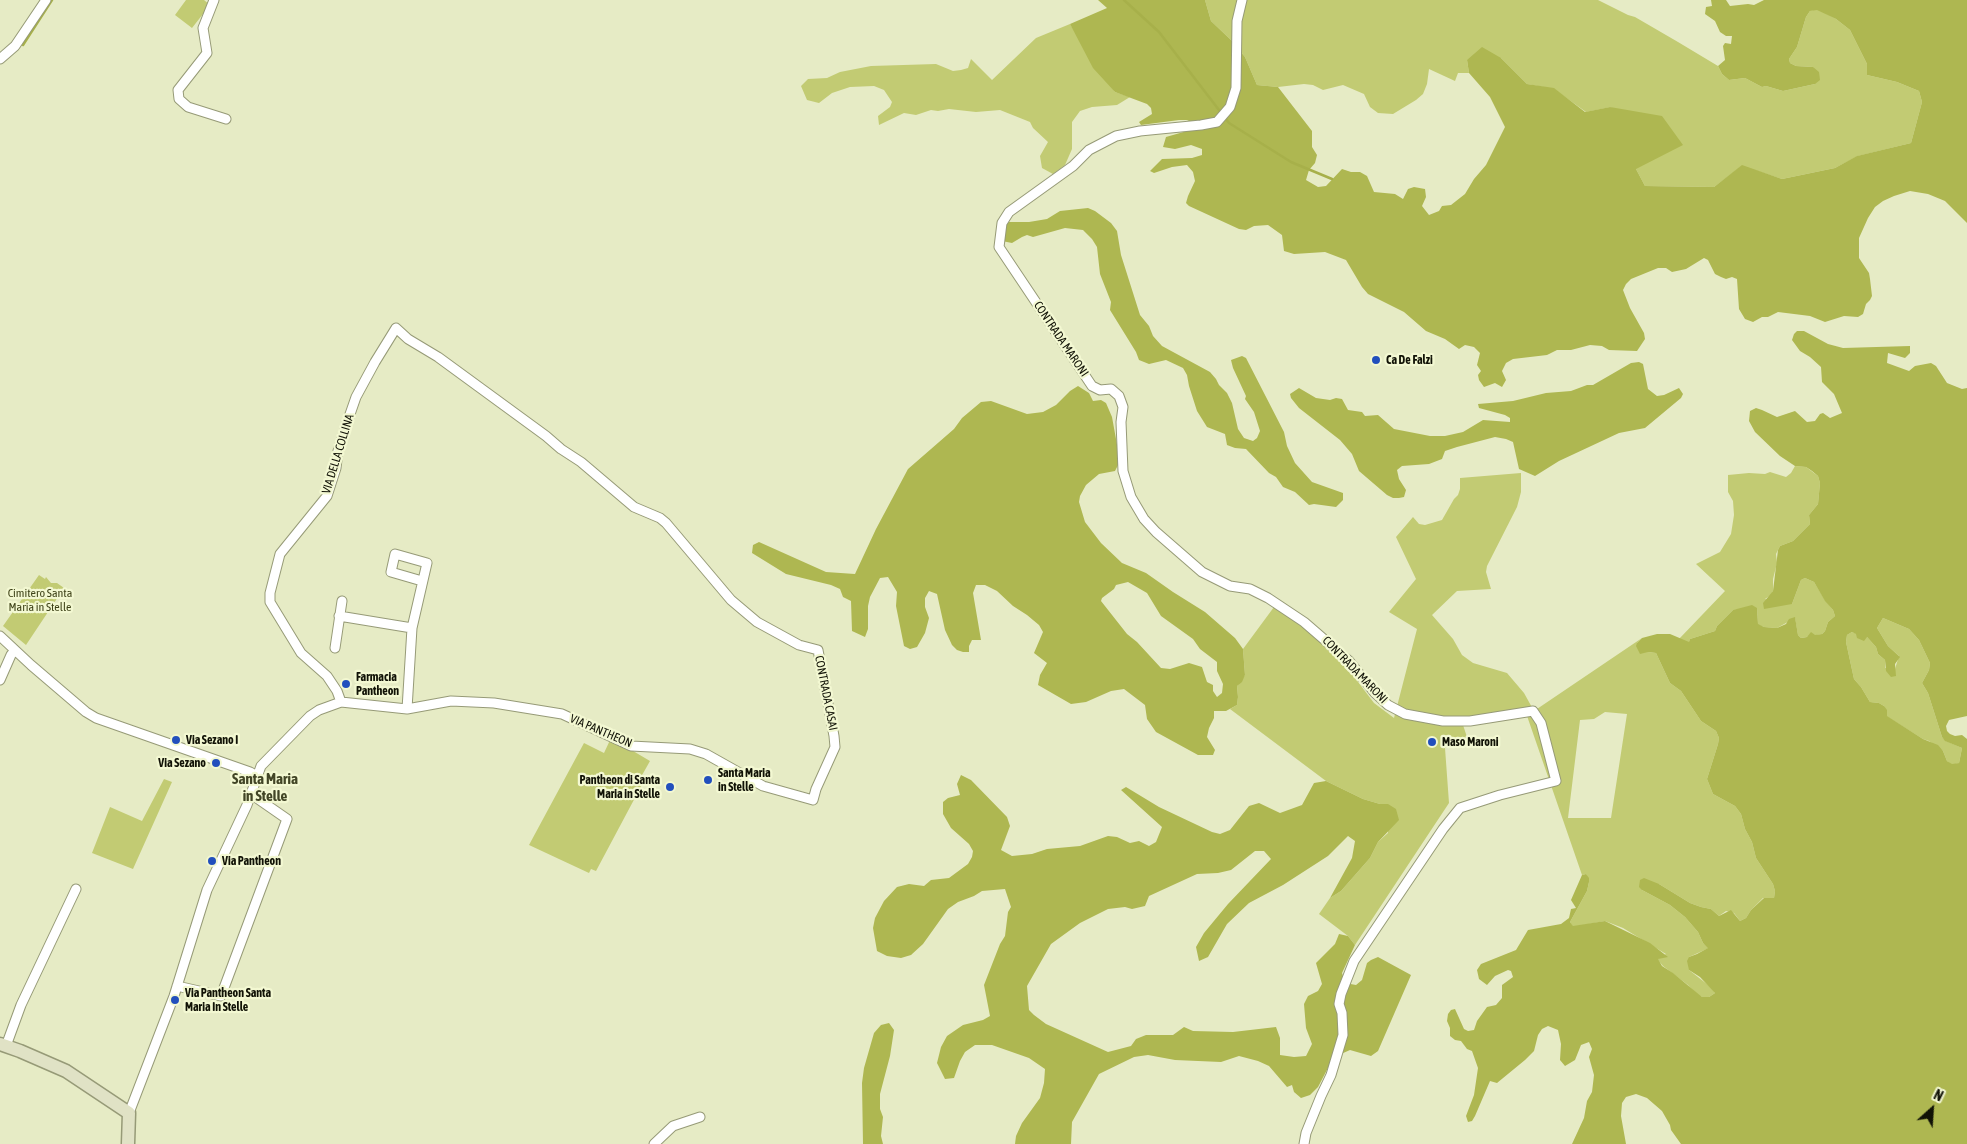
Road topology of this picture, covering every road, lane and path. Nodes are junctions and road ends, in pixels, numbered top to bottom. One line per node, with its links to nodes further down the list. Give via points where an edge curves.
1 (46, 0): 4 (street, via 15,46)
2 (214, 0): 5 (street, via 203,28 207,53 178,90 179,98 188,106)
3 (1242, 0): 27 (street, CONTRADA MARONI, via 1237,21 1236,88 1230,107 1217,122 1124,134 1089,150 1073,166 1009,212 1002,223 999,247 1092,386 1100,390 1111,389 1120,396 1123,407 1123,471 1131,497 1156,532 1202,572 1230,586 1250,589 1304,622 1349,661 1388,705 1405,714 1443,722 1533,711 1541,723 1556,781 1460,808 1443,829 1354,962 1339,1004 1343,1035)
4 (0, 59)
5 (226, 118)
6 (672, 530): 15 (street, VIA DELLA COLLINA, via 660,518 634,507 581,462 396,328 356,397 327,496 280,554 270,593 270,602 301,654 327,676); 17 (street, CONTRADA CASAI, via 731,600 757,622 800,645 818,650 835,747 813,800 763,786)
7 (422, 581): 10 (street)
8 (342, 601): 9 (street)
9 (340, 616): 10 (street); 12 (street)
10 (412, 628): 16 (street)
11 (0, 636): 13 (street)
12 (334, 648)
13 (15, 650): 14 (street); 18 (street, via 96,718)
14 (0, 680)
15 (341, 702): 16 (street, VIA PANTHEON); 18 (street, VIA PANTHEON, via 310,716 264,762)
16 (407, 708): 17 (street, VIA PANTHEON, via 473,701 562,714 631,746 690,750 706,754)
17 (726, 766)
18 (257, 776): 19 (street, VIA PANTHEON)
19 (251, 794): 21 (street, VIA PANTHEON, via 207,890); 21 (street, via 287,819 221,996)
20 (76, 889): 22 (street)
21 (177, 986): 23 (street, VIA PANTHEON)
22 (3, 1045): 23 (street, via 66,1071)
23 (129, 1113): 25 (street)
24 (700, 1117): 26 (street, via 673,1126)
25 (128, 1144)
26 (654, 1144)
27 (1304, 1144)

